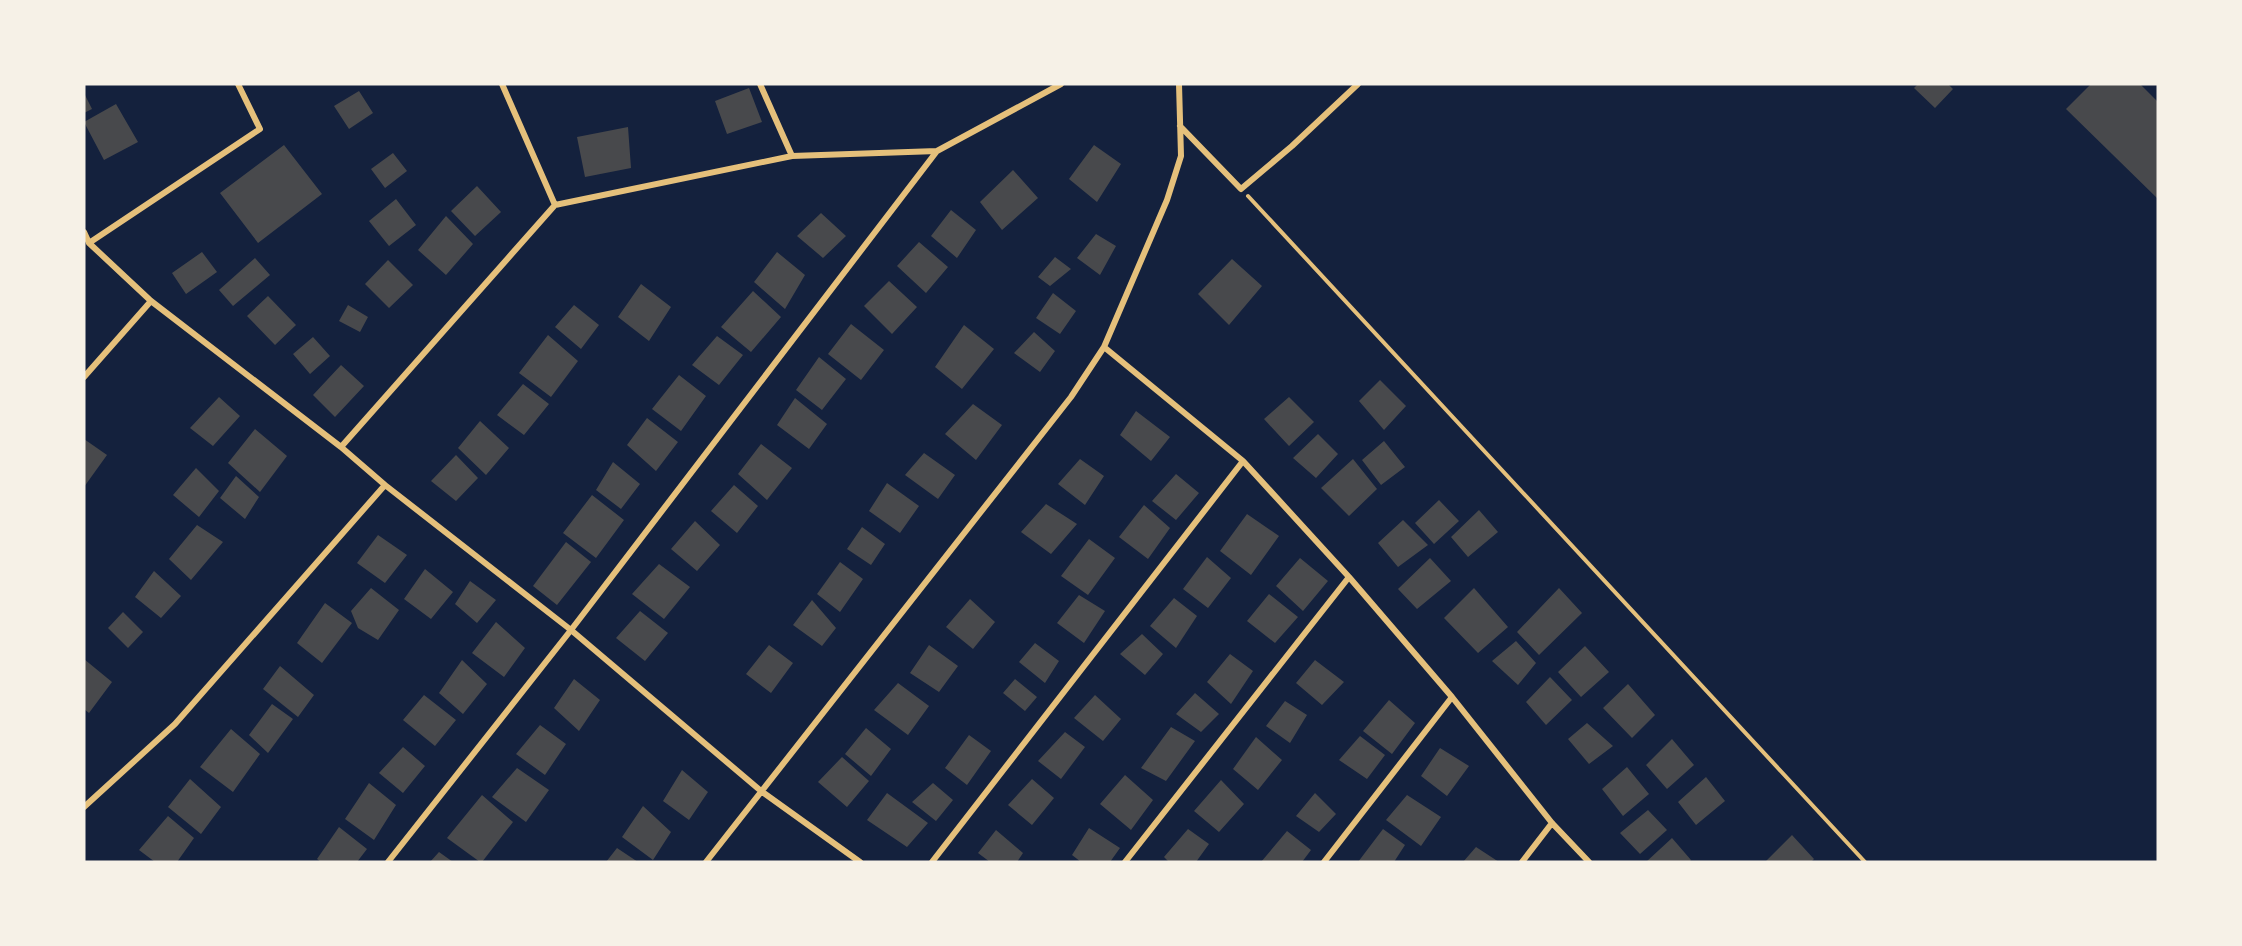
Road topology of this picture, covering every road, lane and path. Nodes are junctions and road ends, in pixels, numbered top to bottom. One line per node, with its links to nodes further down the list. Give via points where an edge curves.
1 (238, 84): 13 (street, via 260,129)
2 (502, 84): 11 (street)
3 (760, 84): 9 (street)
4 (1061, 84): 8 (street)
5 (1179, 84): 7 (street)
6 (1358, 84): 10 (street)
7 (1180, 126): 10 (street); 15 (street, via 1181,156 1167,200)
8 (937, 151): 9 (street); 21 (street)
9 (792, 156): 11 (street)
10 (1241, 189): 34 (path)
11 (555, 205): 17 (street)
12 (84, 232): 13 (street)
13 (89, 243): 14 (street)
14 (151, 301): 16 (street); 17 (street)
15 (1104, 347): 18 (street); 23 (street, via 1071,397)
16 (84, 377)
17 (341, 447): 19 (street)
18 (1243, 461): 20 (street); 29 (street)
19 (385, 485): 21 (street); 24 (street, via 175,724)
20 (1349, 577): 22 (street); 30 (street)
21 (571, 630): 23 (street); 26 (street)
22 (1452, 696): 25 (street); 31 (street)
23 (761, 791): 27 (street); 28 (street)
24 (84, 807)
25 (1552, 822): 32 (street); 33 (street)
26 (388, 862)
27 (706, 862)
28 (860, 862)
29 (932, 862)
30 (1125, 862)
31 (1324, 862)
32 (1522, 862)
33 (1589, 862)
34 (1865, 862)

